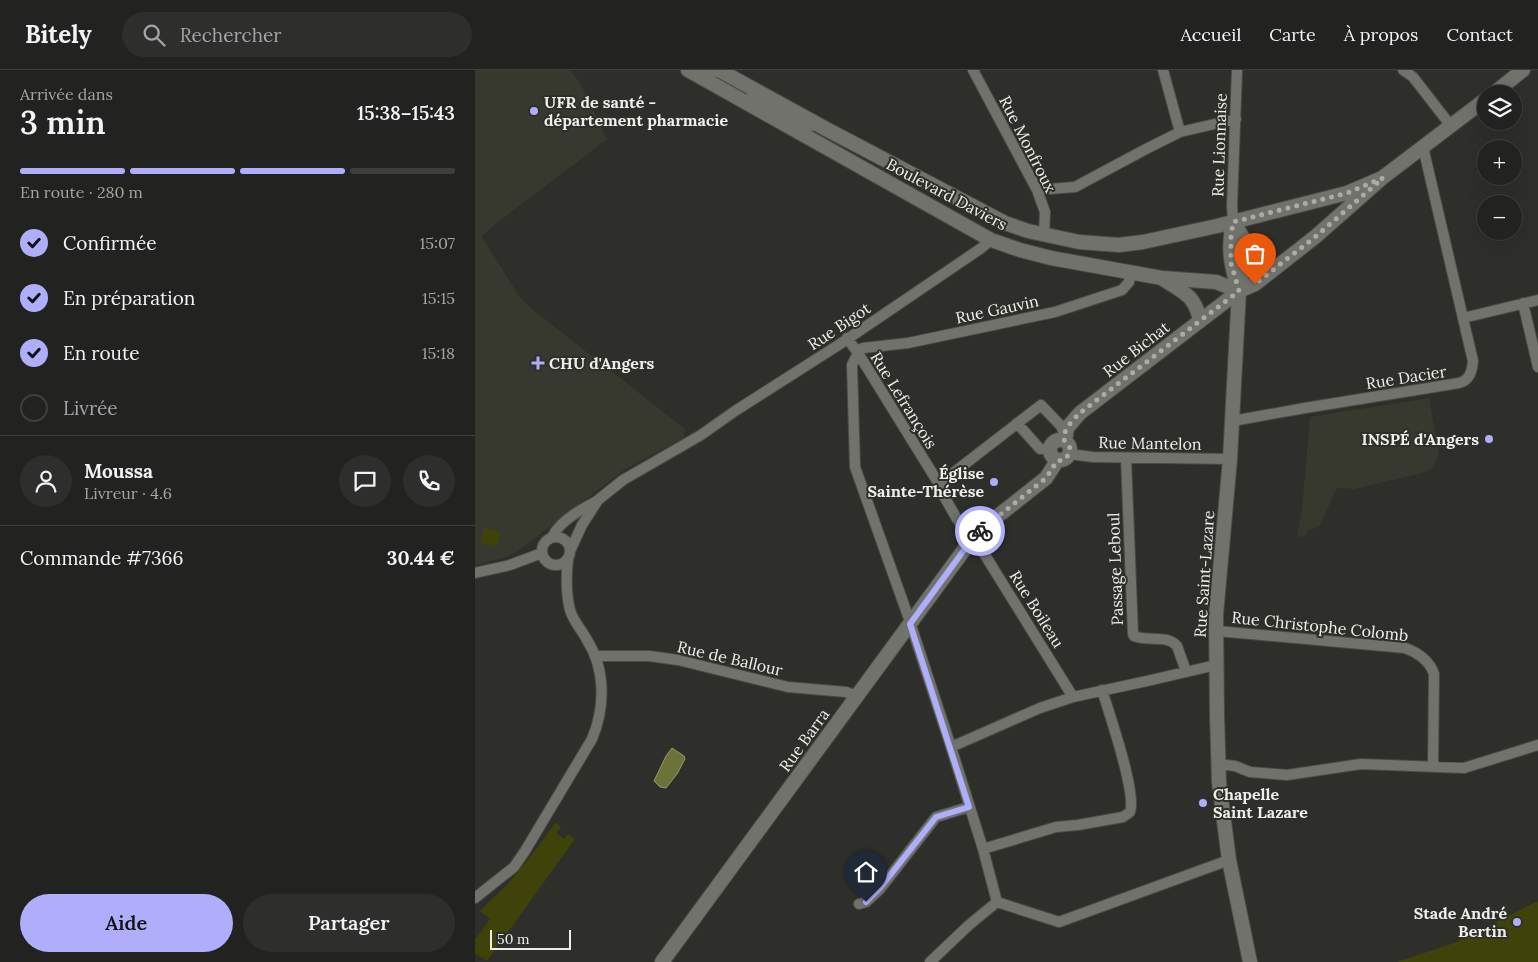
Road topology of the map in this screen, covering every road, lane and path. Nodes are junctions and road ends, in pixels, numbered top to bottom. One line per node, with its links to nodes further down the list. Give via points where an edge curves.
1 (973, 70): 14 (street, Rue Monfroux)
2 (1163, 70): 11 (street)
3 (1237, 70): 9 (street, Rue Lionnaise)
4 (1403, 70): 10 (street, via 1413,77)
5 (1523, 70): 7 (main road)
6 (709, 75): 16 (main road, Boulevard Daviers, via 828,130 1005,224); 17 (main road, Boulevard Daviers)
7 (1504, 85)
8 (1477, 106): 10 (main road)
9 (1236, 119): 11 (street); 15 (street, Rue Lionnaise)
10 (1451, 126): 12 (main road)
11 (1180, 132): 14 (street, via 1075,187)
12 (1423, 147): 13 (main road); 23 (street, Rue Dacier)
13 (1383, 178): 15 (main road, Boulevard Daviers, via 1347,193); 20 (main road, Rue Bichat, via 1315,237 1255,284)
14 (1037, 190): 16 (street, Rue Monfroux, via 1045,212)
15 (1233, 222): 16 (main road, Boulevard Daviers, via 1119,245 1079,242); 20 (main road, Rue Saint-Lazare, via 1242,236 1244,262)
16 (1044, 234)
17 (991, 240): 18 (main road, Boulevard Daviers, via 1051,258); 25 (street, Rue Bigot)
18 (1131, 273): 19 (main road, Boulevard Daviers); 26 (street, Rue Gauvin, via 1122,290 1055,312 908,343 863,348)
19 (1162, 278): 20 (main road, Boulevard Daviers, via 1216,282); 24 (main road, via 1191,298)
20 (1239, 291): 24 (main road, Rue Bichat); 28 (main road, Rue Saint-Lazare)
21 (1538, 300): 22 (street)
22 (1523, 303): 23 (street); 27 (street)
23 (1463, 318): 28 (street, Rue Dacier, via 1473,361 1472,372 1466,380)
24 (1200, 321): 30 (main road, Rue Bichat, via 1080,413 1067,428)
25 (847, 338): 26 (street, Rue Lefrançois); 34 (street, Rue Bigot, via 701,435 634,472)
26 (857, 352): 33 (street, Rue Lefrançois); 41 (street, via 852,365 855,468)
27 (1538, 366)
28 (1232, 421): 32 (main road, Rue Saint-Lazare)
29 (1017, 423): 30 (street, via 1040,449); 30 (street, via 1041,405 1061,426); 33 (street)
30 (1061, 448): 31 (street, Rue Mantelon, via 1093,457); 36 (main road, Rue Bichat, via 1046,478)
31 (1126, 458): 32 (street, Rue Mantelon); 45 (street, Passage Leboul, via 1133,634 1139,638 1174,643)
32 (1230, 459): 42 (main road, Rue Saint-Lazare)
33 (939, 484): 36 (street, Rue Lefrançois, via 957,519)
34 (598, 500): 35 (street, via 556,530); 37 (street)
35 (552, 537): 37 (street, via 564,539); 38 (street, via 544,544)
36 (972, 539): 41 (main road, Rue Barra); 48 (street, Rue Boileau, via 1007,589)
37 (571, 549): 39 (street)
38 (542, 553): 39 (street, via 552,565 558,566); 40 (street)
39 (568, 560): 43 (street, via 566,582 571,612)
40 (475, 573)
41 (910, 624): 47 (main road, Rue Barra); 50 (street)
42 (1217, 631): 44 (main road, Rue Saint-Lazare); 52 (street, Rue Christophe Colomb, via 1416,651 1434,674)
43 (596, 656): 47 (street, Rue de Ballour, via 649,656 679,660 788,688 846,692); 56 (street, via 602,703 592,739 514,868)
44 (1216, 665): 45 (street); 51 (main road, Rue Saint-Lazare)
45 (1186, 671): 46 (street)
46 (1102, 690): 48 (street); 54 (street, via 1128,778 1130,812 1123,817 1056,827)
47 (857, 696): 59 (main road, Rue Barra)
48 (1073, 697): 50 (street)
49 (1538, 745): 52 (street, via 1464,768)
50 (951, 747): 53 (street)
51 (1218, 764): 52 (street, via 1250,772 1287,775 1361,764); 55 (main road, Rue Saint-Lazare)
52 (1433, 767)
53 (969, 807): 54 (street); 58 (street, via 936,817 880,888 866,902)
54 (983, 849): 57 (street)
55 (1229, 860): 57 (street, via 1059,922); 61 (main road, Rue Saint-Lazare)
56 (475, 898)
57 (997, 902): 60 (street)
58 (859, 904)
59 (663, 962)
60 (930, 962)
61 (1250, 962)

